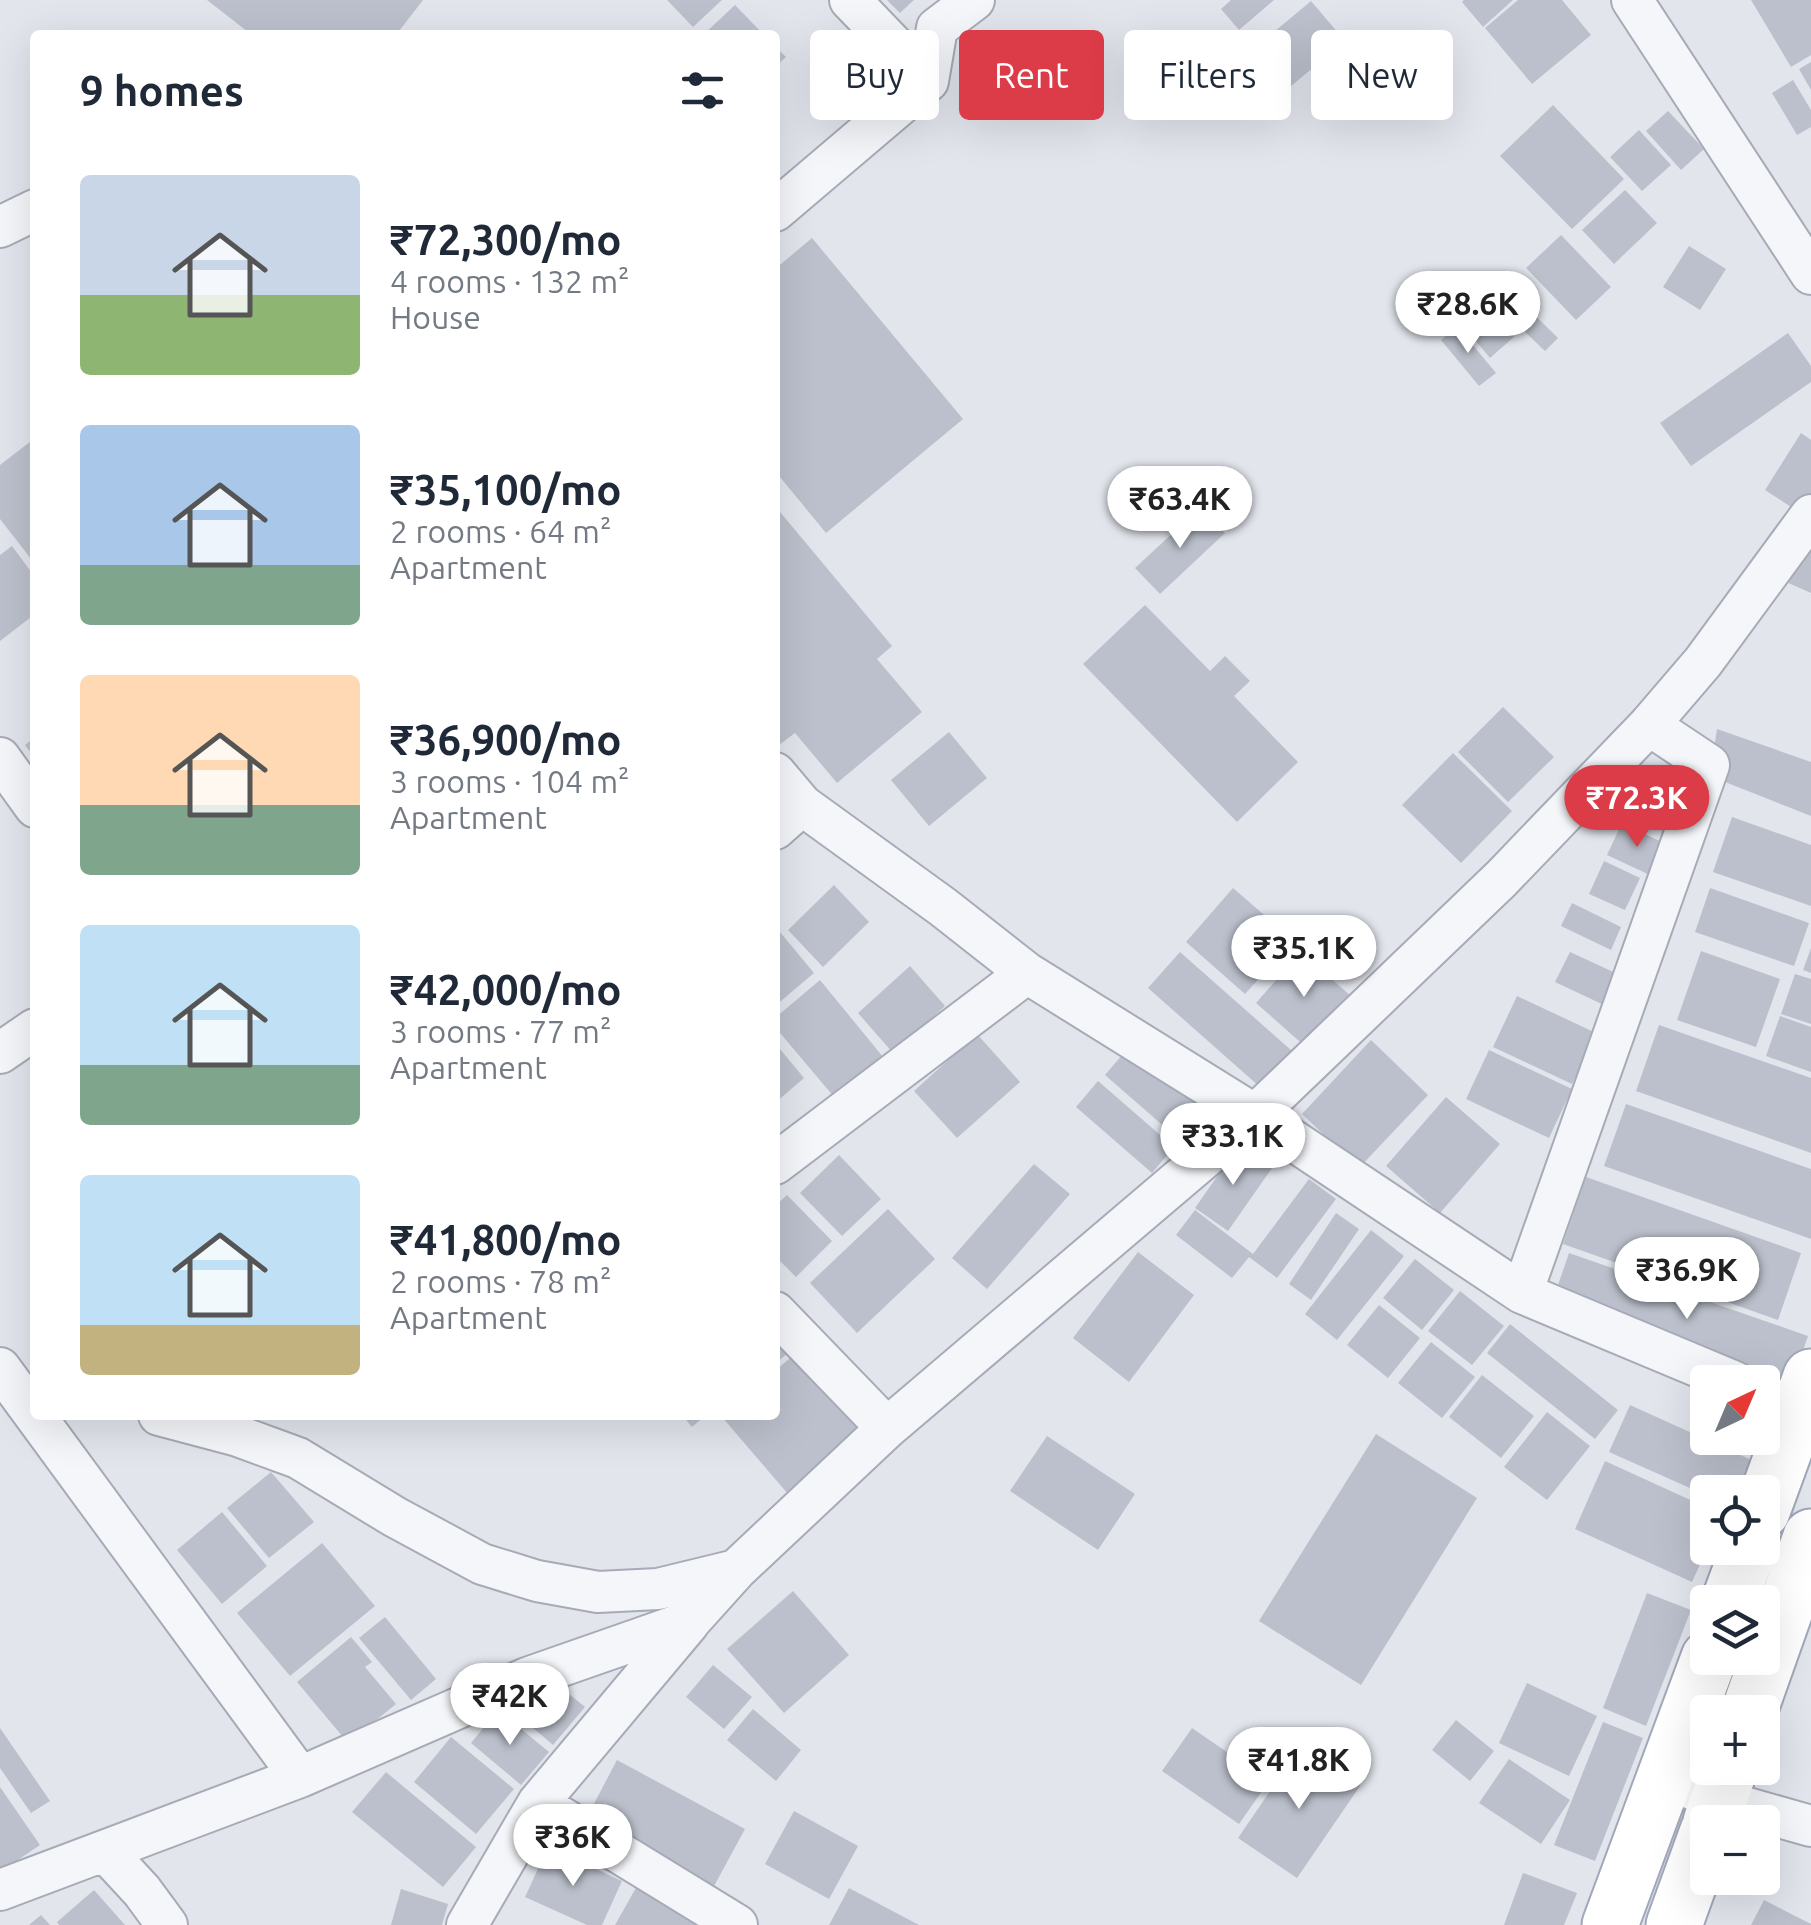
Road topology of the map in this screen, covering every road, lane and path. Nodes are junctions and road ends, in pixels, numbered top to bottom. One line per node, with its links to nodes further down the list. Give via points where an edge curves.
1 (850, 0): 4 (street)
2 (974, 0): 5 (street)
3 (1632, 0): 10 (street)
4 (879, 30)
5 (936, 30)
6 (882, 120): 7 (street)
7 (780, 207)
8 (30, 212): 9 (street)
9 (0, 226)
10 (1811, 274)
11 (1811, 515): 12 (street)
12 (1649, 726): 20 (street); 22 (street, via 1708,764)
13 (0, 758): 15 (street)
14 (780, 790): 16 (street)
15 (30, 799)
16 (788, 817): 17 (street, via 943,906)
17 (1027, 973): 20 (street); 21 (street)
18 (30, 1032): 19 (street)
19 (0, 1053)
20 (1255, 1115): 22 (street); 31 (street)
21 (780, 1160)
22 (1522, 1293): 25 (street)
23 (780, 1317): 31 (street)
24 (0, 1365): 26 (street); 28 (street)
25 (1694, 1365)
26 (30, 1373)
27 (1791, 1394): 32 (main road)
28 (30, 1406)
29 (40, 1420): 38 (street)
30 (178, 1420): 34 (street, via 298,1458 482,1564 537,1581 598,1592 658,1589)
31 (886, 1428): 34 (street)
32 (1771, 1475)
33 (1811, 1537): 37 (main road)
34 (736, 1570): 35 (street)
35 (690, 1621): 38 (street, via 527,1678); 40 (street)
36 (1702, 1675): 39 (main road)
37 (1755, 1695)
38 (300, 1777): 44 (street)
39 (1664, 1778): 41 (street); 50 (main road)
40 (538, 1803): 48 (street); 49 (street)
41 (1717, 1805)
42 (1780, 1819): 43 (street)
43 (1811, 1826)
44 (105, 1851): 46 (street); 47 (street)
45 (1690, 1880): 51 (main road)
46 (0, 1890)
47 (167, 1925)
48 (467, 1925)
49 (738, 1925)
50 (1610, 1925)
51 (1674, 1925)

